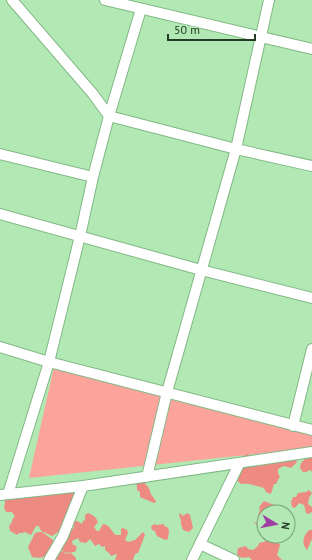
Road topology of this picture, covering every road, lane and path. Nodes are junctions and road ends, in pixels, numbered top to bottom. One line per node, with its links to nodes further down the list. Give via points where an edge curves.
1 (12, 0): 7 (street)
2 (105, 0): 4 (street)
3 (269, 0): 5 (street)
4 (141, 9): 5 (street); 7 (street)
5 (260, 38): 6 (street); 8 (street)
6 (312, 49)
7 (109, 116): 8 (street); 11 (street)
8 (236, 148): 10 (street); 14 (street)
9 (0, 154): 11 (street)
10 (312, 166)
11 (93, 177): 13 (street)
12 (0, 214): 13 (street)
13 (80, 236): 14 (street); 18 (street)
14 (201, 270): 15 (street); 19 (street)
15 (312, 298)
16 (0, 347): 18 (street)
17 (312, 349): 20 (street)
18 (49, 362): 19 (street); 26 (street)
19 (167, 392): 20 (street); 24 (street)
20 (293, 426): 21 (street)
21 (312, 430)
22 (312, 452): 23 (street)
23 (239, 464): 24 (street); 27 (street)
24 (146, 477): 25 (street)
25 (83, 486): 26 (street); 28 (street, via 63,536)
26 (4, 494)
27 (200, 544): 29 (street); 30 (street)
28 (49, 560)
29 (192, 560)
30 (234, 560)

